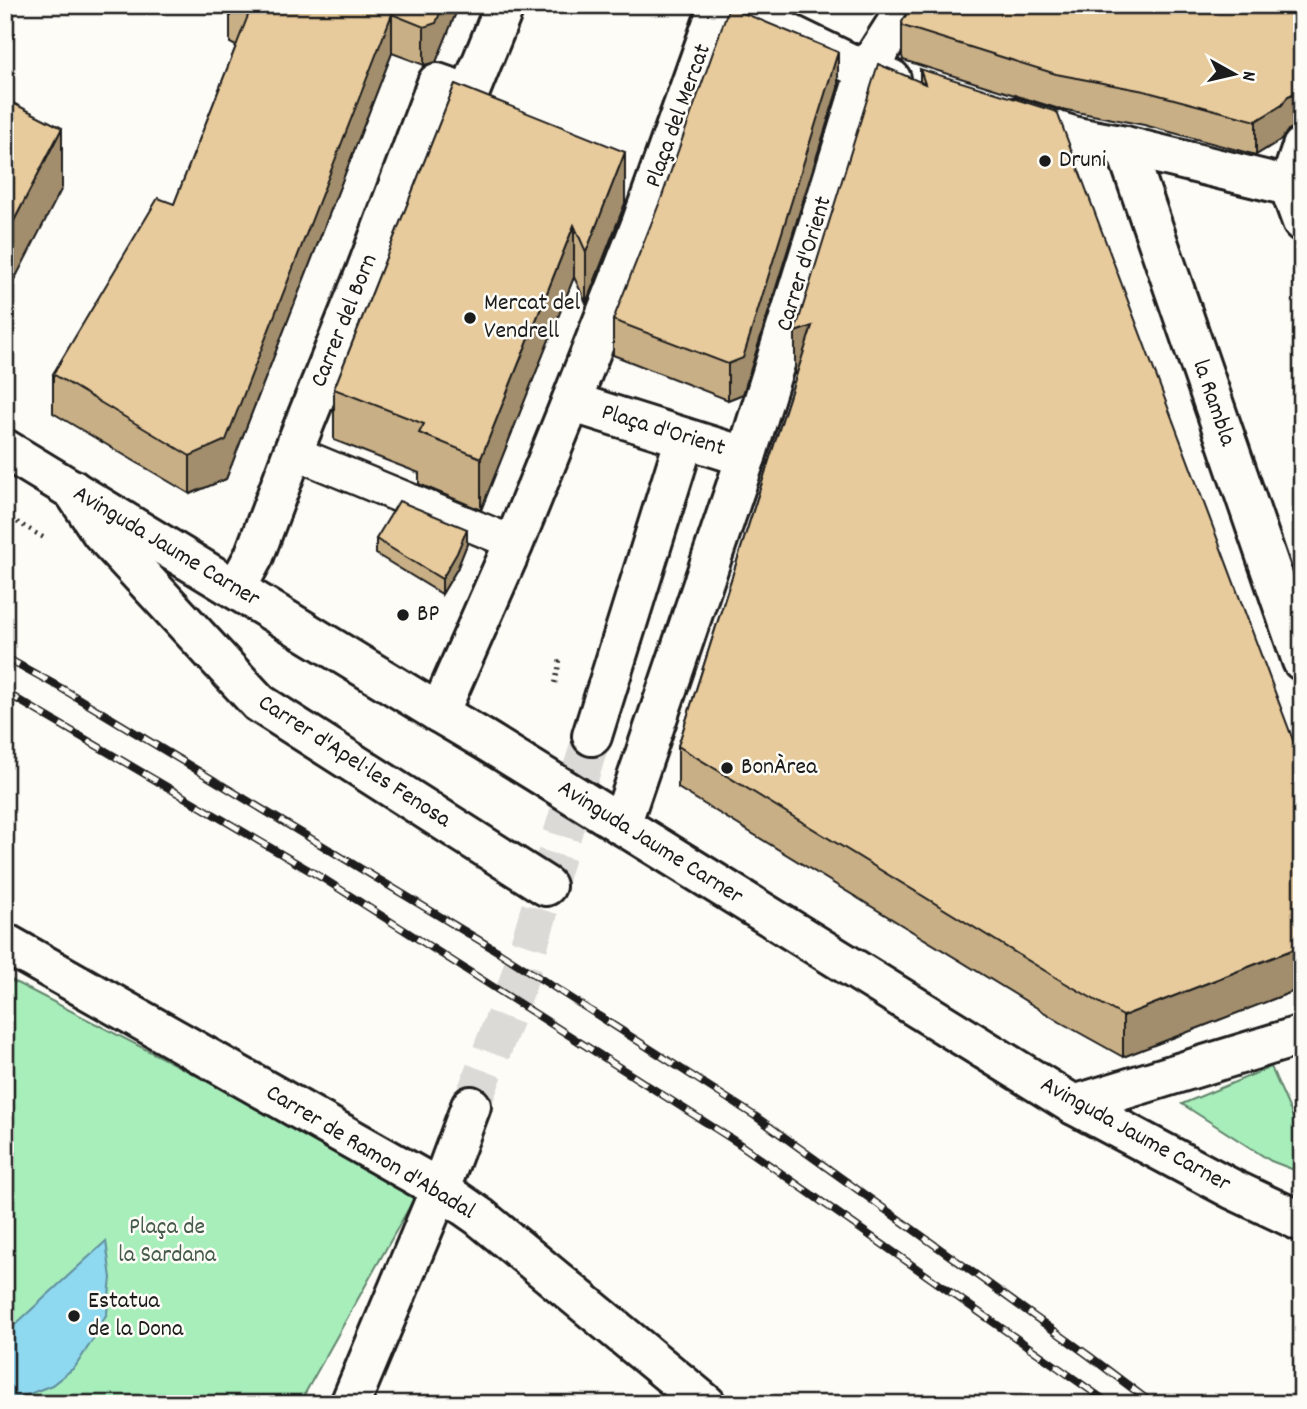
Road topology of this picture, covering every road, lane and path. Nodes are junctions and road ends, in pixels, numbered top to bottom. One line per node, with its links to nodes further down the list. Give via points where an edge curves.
1 (505, 5): 15 (street, Carrer del Born, via 468,94 437,83)
2 (719, 5): 12 (street, Plaça del Mercat)
3 (730, 5): 5 (street)
4 (908, 5): 5 (street, Carrer d'Orient)
5 (866, 71): 6 (street); 16 (street, Carrer d'Orient)
6 (918, 88)
7 (984, 108): 8 (street, via 1076,137)
8 (1125, 146): 10 (street); 20 (street, la Rambla)
9 (1302, 147): 10 (street)
10 (1295, 186): 11 (street)
11 (1302, 222)
12 (571, 402): 13 (street, Plaça d'Orient); 18 (street, Plaça d'Orient)
13 (685, 438): 16 (street, Plaça d'Orient); 22 (street)
14 (5, 449): 17 (street, Avinguda Jaume Carner)
15 (293, 452): 18 (lane); 19 (street, Carrer del Born, via 254,556)
16 (746, 457): 23 (street, Plaça d'Orient)
17 (72, 489): 19 (street, Avinguda Jaume Carner); 24 (street, Carrer d'Apel·les Fenosa, via 101,532 260,703)
18 (514, 543): 21 (street, Plaça d'Orient)
19 (236, 589): 21 (street, Avinguda Jaume Carner)
20 (1302, 661)
21 (439, 713): 23 (street, Avinguda Jaume Carner)
22 (592, 736)
23 (621, 825): 27 (street, Avinguda Jaume Carner)
24 (546, 886)
25 (5, 943): 29 (street, Carrer de Ramon d'Abadal)
26 (1302, 1035): 27 (street)
27 (1074, 1105): 30 (street, Avinguda Jaume Carner)
28 (471, 1106): 29 (street)
29 (440, 1189): 31 (street); 32 (street, Carrer de Ramon d'Abadal)
30 (1302, 1222)
31 (350, 1404)
32 (706, 1404)

